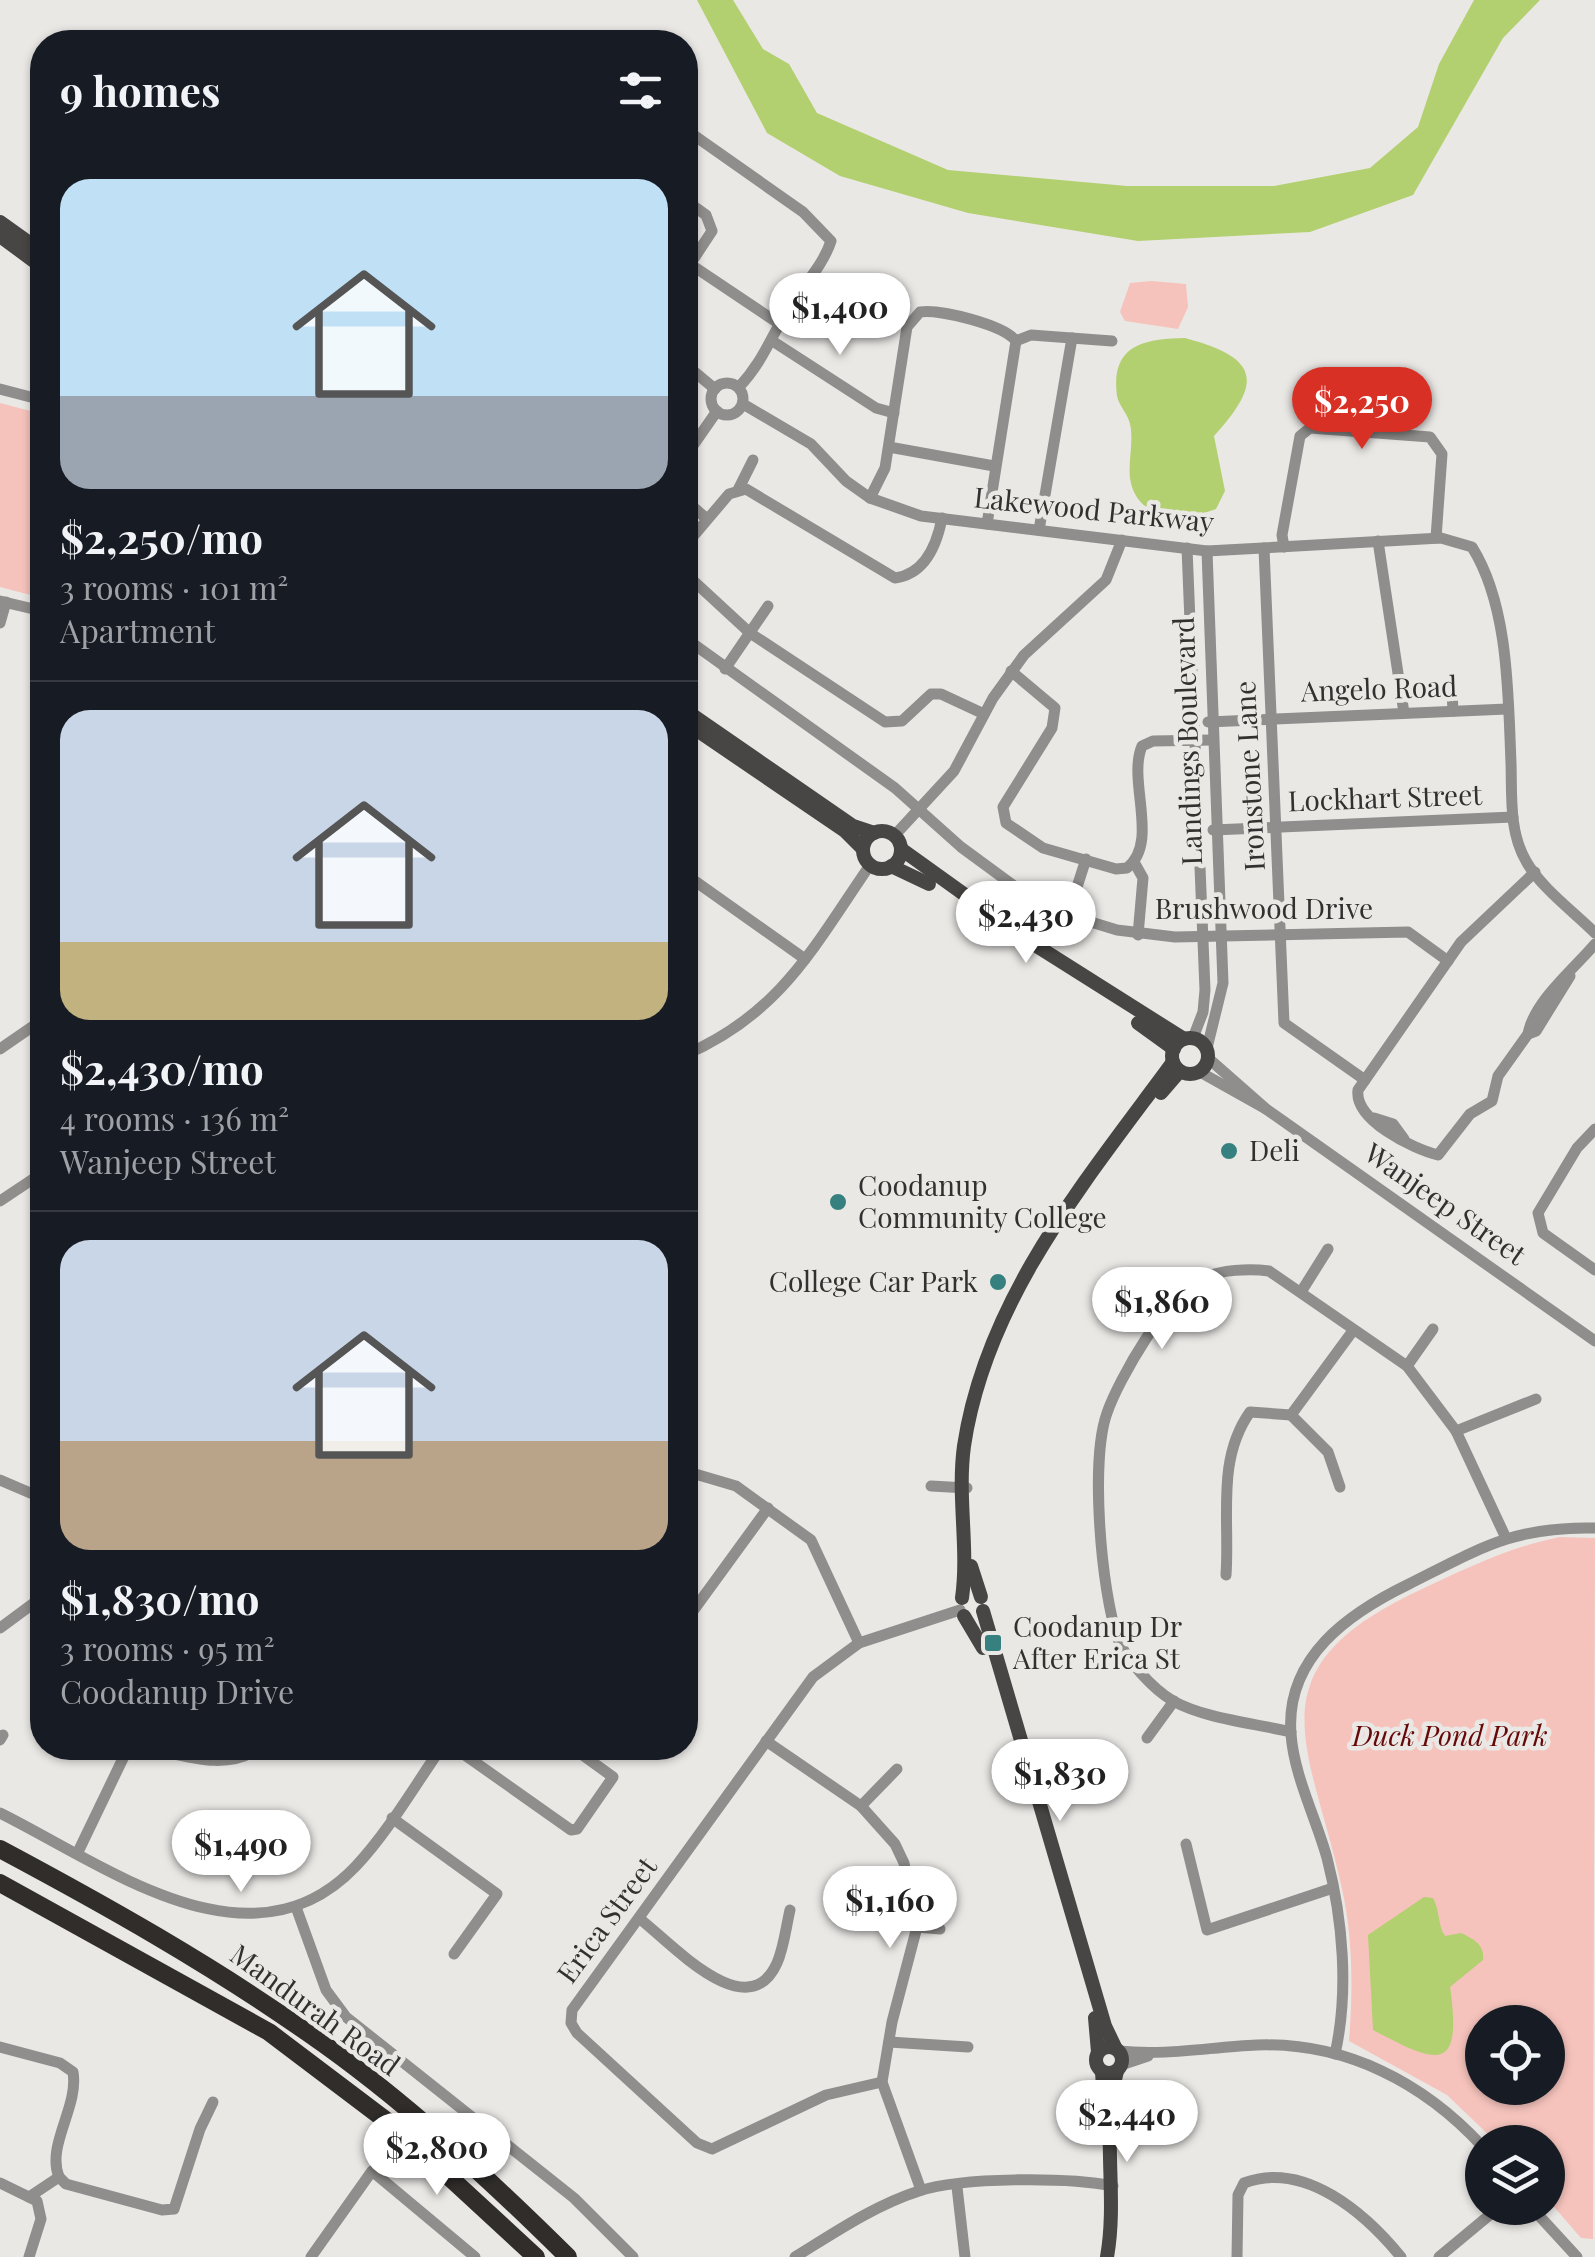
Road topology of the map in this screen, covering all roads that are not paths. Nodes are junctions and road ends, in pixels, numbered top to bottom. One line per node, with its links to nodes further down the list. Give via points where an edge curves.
1 (698, 138): 9 (street, via 803,212 831,241)
2 (698, 209): 6 (street, via 712,231)
3 (0, 222): 5 (main road)
4 (0, 236): 7 (main road)
5 (30, 243)
6 (698, 253)
7 (30, 258)
8 (698, 274): 9 (street)
9 (780, 325): 13 (street)
10 (1072, 338): 11 (street, via 1030,335); 12 (street); 32 (street)
11 (1016, 341): 21 (street, via 1005,330 937,310 920,312 907,327); 25 (street)
12 (1112, 341)
13 (774, 342): 15 (street); 21 (street)
14 (698, 375): 17 (street)
15 (738, 387): 17 (street); 19 (street)
16 (0, 389): 18 (street)
17 (715, 389): 20 (street)
18 (30, 397)
19 (742, 404): 20 (street, via 736,412); 27 (street, Lakewood Parkway, via 810,444)
20 (717, 412): 22 (street)
21 (894, 413): 23 (street)
22 (698, 439)
23 (889, 447): 25 (street); 27 (street)
24 (753, 460): 26 (street)
25 (994, 466): 31 (street)
26 (738, 490): 29 (street, via 751,490 896,578 932,554); 30 (street)
27 (870, 498): 29 (street, Lakewood Parkway)
28 (698, 511): 30 (street)
29 (942, 518): 31 (street, Lakewood Parkway)
30 (708, 519): 33 (street)
31 (988, 524): 32 (street, Lakewood Parkway)
32 (1040, 530): 35 (street, Lakewood Parkway)
33 (698, 531)
34 (1436, 538): 36 (street, Lakewood Parkway); 37 (street, via 1442,454 1437,443 1430,437 1310,428 1300,436); 51 (street, via 1472,547 1492,587)
35 (1122, 540): 38 (street, Lakewood Parkway); 49 (street, via 1106,580)
36 (1378, 542): 37 (street, Lakewood Parkway); 53 (street)
37 (1284, 546): 39 (street, Lakewood Parkway)
38 (1187, 548): 40 (street, Lakewood Parkway); 57 (street, Landings Boulevard)
39 (1264, 548): 40 (street, Lakewood Parkway); 56 (street, Ironstone Lane)
40 (1207, 551): 58 (street, Landings Boulevard)
41 (698, 585): 46 (street)
42 (3, 602): 44 (street); 45 (street)
43 (768, 606): 46 (street)
44 (30, 608)
45 (0, 623)
46 (750, 633): 48 (street); 54 (street, via 884,722 902,720 931,694)
47 (698, 648): 48 (street, Brushwood Drive)
48 (725, 669): 62 (street, Brushwood Drive)
49 (1011, 671): 54 (street); 70 (street, via 1052,703 1056,720 1005,802 1004,818 1043,848)
50 (1452, 692): 52 (street)
51 (1507, 709): 52 (street, Angelo Road); 63 (street)
52 (1453, 711): 53 (street, Angelo Road)
53 (1404, 713): 56 (street, Angelo Road)
54 (984, 714): 62 (street, via 954,771)
55 (698, 719): 67 (main road)
56 (1273, 719): 58 (street, Angelo Road); 64 (street, Ironstone Lane)
57 (1194, 722): 58 (street, Angelo Road); 60 (street, Landings Boulevard)
58 (1211, 722): 61 (street, Landings Boulevard)
59 (698, 731): 69 (main road)
60 (1195, 740): 61 (street); 65 (street, Landings Boulevard); 71 (street, via 1142,746 1141,846)
61 (1212, 740): 66 (street, Landings Boulevard)
62 (920, 808): 68 (street); 76 (street, Brushwood Drive, via 985,866)
63 (1513, 817): 64 (street, Lockhart Street); 74 (street)
64 (1277, 827): 66 (street, Lockhart Street); 79 (street, Ironstone Lane)
65 (1198, 830): 66 (street, Lockhart Street); 80 (street, Landings Boulevard)
66 (1216, 830): 81 (street, Landings Boulevard)
67 (874, 834): 68 (main road); 69 (main road)
68 (897, 842): 73 (main road); 88 (main road)
69 (863, 849): 72 (main road)
70 (1086, 859): 71 (street, via 1122,869); 76 (street)
71 (1134, 862): 78 (street, via 1143,878)
72 (870, 865): 73 (main road); 83 (street)
73 (892, 866): 88 (main road)
74 (1535, 872): 77 (street); 84 (street)
75 (698, 883): 83 (street)
76 (1068, 915): 78 (street, Brushwood Drive)
77 (1595, 933)
78 (1138, 935): 80 (street, Brushwood Drive)
79 (1282, 936): 81 (street, Brushwood Drive); 84 (street, Brushwood Drive, via 1408,932); 91 (street, Ironstone Lane, via 1284,1022)
80 (1203, 938): 81 (street, Brushwood Drive); 88 (street, Landings Boulevard, via 1204,1012)
81 (1222, 939): 89 (street, Landings Boulevard, via 1222,983)
82 (1595, 944): 91 (street, via 1530,1024 1498,1076 1492,1100 1470,1114 1438,1154 1391,1136 1357,1102)
83 (806, 960): 86 (street, via 755,1018)
84 (1448, 961): 91 (street)
85 (30, 1028): 87 (street)
86 (698, 1048)
87 (0, 1049)
88 (1181, 1052): 89 (main road); 90 (main road); 110 (main road, via 1020,1296 982,1395)
89 (1208, 1053): 90 (main road); 92 (street, Wanjeep Street)
90 (1200, 1072): 92 (street, Wanjeep Street)
91 (1365, 1080)
92 (1266, 1109): 101 (street, Wanjeep Street)
93 (1595, 1129): 97 (street, via 1538,1213 1543,1233)
94 (30, 1181): 95 (street)
95 (0, 1201)
96 (1328, 1249): 98 (street)
97 (1595, 1270)
98 (1301, 1292): 100 (street); 122 (street, via 1253,1268 1201,1278 1134,1354 1106,1415 1098,1462 1107,1597 1119,1643)
99 (1433, 1330): 102 (street)
100 (1352, 1332): 102 (street); 104 (street)
101 (1595, 1340)
102 (1407, 1366): 105 (street)
103 (1536, 1398): 105 (street)
104 (1291, 1415): 109 (street, via 1328,1452); 115 (street, via 1250,1412 1234,1435)
105 (1456, 1432): 114 (street)
106 (698, 1474): 112 (street, via 724,1480)
107 (0, 1480): 111 (street)
108 (931, 1486): 110 (street)
109 (1340, 1487)
110 (964, 1488): 117 (main road); 119 (main road)
111 (30, 1493)
112 (768, 1508): 116 (street); 121 (street, via 810,1540)
113 (1595, 1528): 114 (street, via 1537,1528)
114 (1505, 1536): 123 (street, via 1344,1620 1325,1637 1302,1676)
115 (1226, 1575)
116 (698, 1604)
117 (982, 1604): 119 (main road, via 973,1594); 119 (main road, via 976,1618); 149 (main road)
118 (30, 1607): 120 (street)
119 (962, 1608): 121 (street, Erica Street); 149 (main road, via 993,1680 1091,2001 1096,2063)
120 (0, 1628)
121 (859, 1643): 125 (street, Erica Street, via 813,1677)
122 (1174, 1701): 123 (street); 124 (street)
123 (1291, 1732): 138 (street)
124 (1147, 1738)
125 (766, 1741): 131 (street); 141 (street, Erica Street)
126 (122, 1760): 136 (street)
127 (433, 1760): 133 (street)
128 (473, 1760): 129 (street, via 571,1830 612,1777)
129 (589, 1760)
130 (897, 1769): 131 (street)
131 (861, 1806): 142 (street, via 904,1863)
132 (0, 1813): 136 (street)
133 (392, 1818): 139 (street, via 357,1865); 144 (street, via 497,1894)
134 (1186, 1844): 138 (street, via 1207,1930)
135 (0, 1848): 165 (highway, Mandurah Road, via 180,1950 310,2034 476,2166)
136 (78, 1852): 139 (street, via 189,1907 248,1916)
137 (0, 1883): 164 (highway, Mandurah Road, via 269,2032 396,2128)
138 (1333, 1888): 148 (street, via 1342,1988)
139 (296, 1907): 166 (street, via 326,1990 346,2017 574,2198)
140 (790, 1910): 141 (street, via 776,1963 751,1989 730,1989)
141 (640, 1919): 150 (street, Erica Street, via 572,2010 571,2023 698,2143 712,2148 826,2095)
142 (917, 1927): 143 (street); 145 (street)
143 (940, 1929)
144 (454, 1954)
145 (888, 2042): 147 (street); 150 (street)
146 (0, 2047): 153 (street, via 60,2062 73,2072)
147 (968, 2047)
148 (1335, 2054): 149 (street, via 1261,2045); 152 (street, via 1410,2085)
149 (1115, 2062): 155 (main road)
150 (882, 2082): 157 (street)
151 (214, 2102): 153 (street, via 174,2209)
152 (1465, 2129)
153 (58, 2177): 158 (street)
154 (0, 2184): 158 (street)
155 (1109, 2185): 156 (street, via 1002,2180); 169 (main road)
156 (957, 2186): 157 (street); 168 (street)
157 (921, 2190): 167 (street)
158 (29, 2197): 162 (street)
159 (1478, 2225): 172 (street)
160 (1548, 2225): 173 (street)
161 (473, 2256): 163 (street, via 372,2171)
162 (30, 2257)
163 (311, 2257)
164 (536, 2257)
165 (568, 2257)
166 (634, 2257)
167 (795, 2257)
168 (965, 2257)
169 (1104, 2257)
170 (1237, 2257): 171 (street, via 1238,2195 1254,2179 1301,2182 1350,2204)
171 (1400, 2257)
172 (1440, 2257)
173 (1577, 2257)

